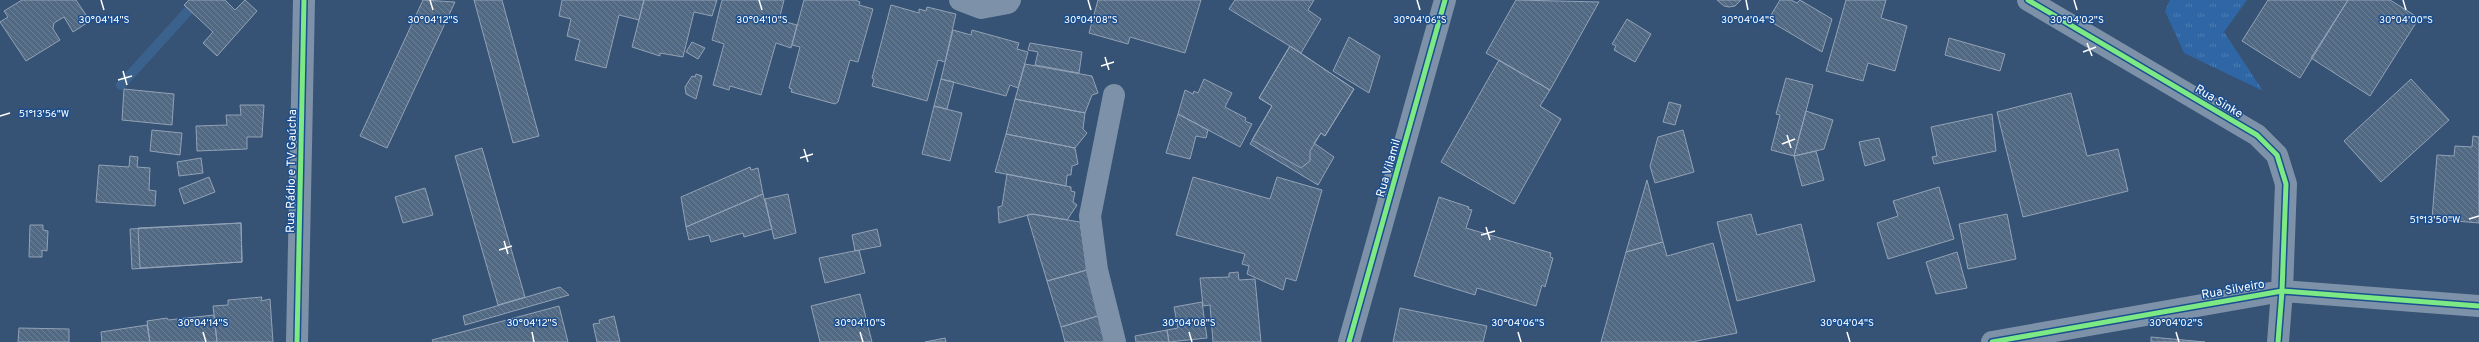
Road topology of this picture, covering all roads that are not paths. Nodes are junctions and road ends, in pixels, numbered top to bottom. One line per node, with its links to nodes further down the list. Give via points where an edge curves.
1 (304, 0): 9 (street, Rua Rádio e TV Gaúcha)
2 (960, 0): 5 (street, via 981,8)
3 (1445, 0): 11 (street, Rua Vilamil)
4 (2028, 0): 7 (street, Rua Sinke, via 2257,135 2277,155 2286,184)
5 (1009, 2)
6 (1114, 95): 10 (street, via 1090,216 1097,270)
7 (2282, 291): 8 (street, Rua Silveiro); 12 (street, Rua Silveiro); 13 (street, Rua Sinke)
8 (2479, 306)
9 (297, 342)
10 (1115, 342)
11 (1349, 342)
12 (1992, 342)
13 (2278, 342)

